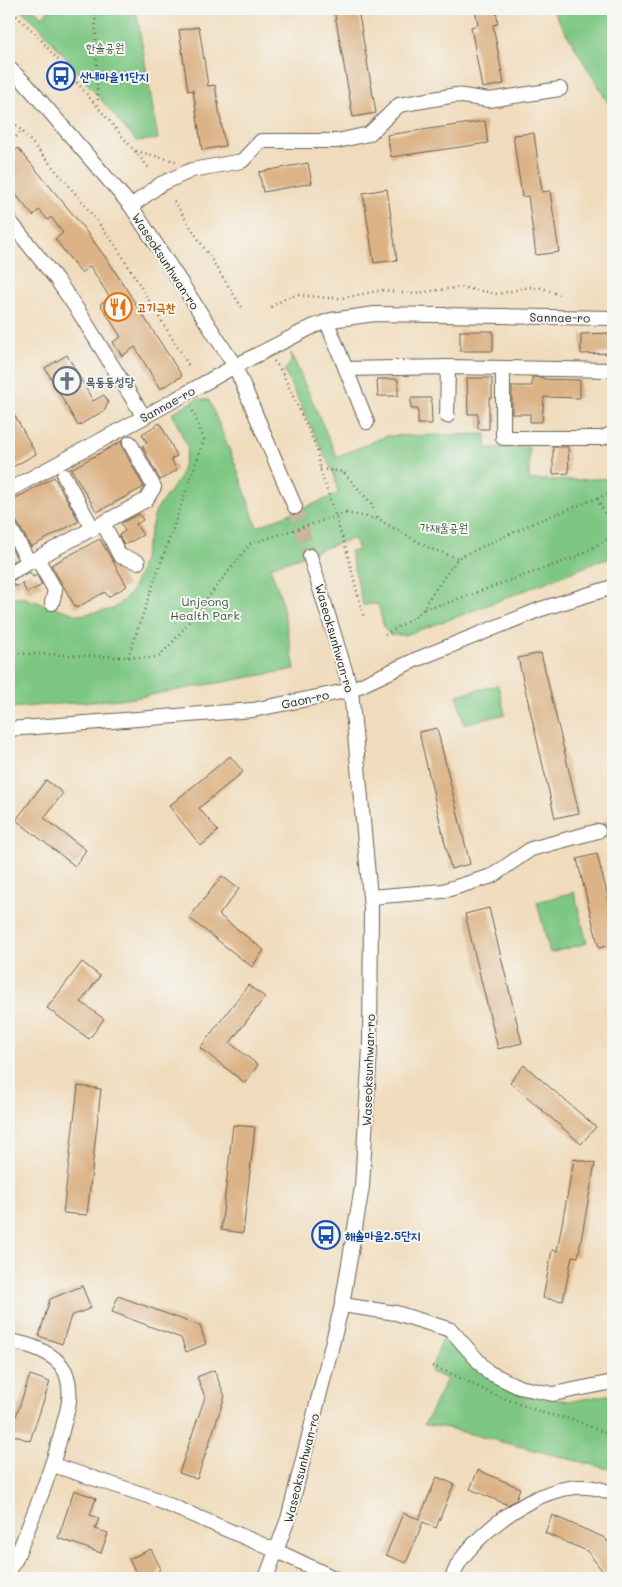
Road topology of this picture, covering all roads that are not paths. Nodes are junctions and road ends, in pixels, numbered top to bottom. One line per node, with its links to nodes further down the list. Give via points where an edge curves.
1 (9, 68): 3 (street, Waseoksunhwan-ro)
2 (560, 89): 3 (street, via 489,100 456,95 398,105 369,134 337,141 261,141 242,162 192,170 161,184)
3 (131, 206): 7 (street, Waseoksunhwan-ro)
4 (9, 220): 13 (street, via 80,312)
5 (613, 318): 6 (street, Sannae-ro, via 376,314)
6 (327, 322): 7 (street, Sannae-ro); 10 (street)
7 (235, 366): 13 (street, Sannae-ro); 19 (street, Waseoksunhwan-ro)
8 (448, 367): 9 (street); 10 (street); 12 (street)
9 (503, 368): 11 (street); 15 (street, via 503,438 602,438)
10 (346, 369): 14 (street)
11 (613, 370)
12 (447, 416)
13 (144, 418): 18 (street, Sannae-ro)
14 (368, 422)
15 (613, 433)
16 (130, 443): 21 (street, via 154,487 146,500)
17 (64, 476): 21 (street)
18 (9, 490)
19 (295, 507)
20 (9, 526): 23 (street)
21 (98, 526): 23 (street); 24 (street, via 120,556)
22 (310, 556): 28 (street, Waseoksunhwan-ro)
23 (33, 560): 25 (street); 27 (street, via 54,590)
24 (138, 562)
25 (9, 573)
26 (613, 587): 28 (street, Gaon-ro, via 541,609 415,660)
27 (52, 603)
28 (352, 690): 29 (street, Gaon-ro, via 253,710); 31 (street, Waseoksunhwan-ro)
29 (9, 729)
30 (598, 831): 31 (street, via 530,849 492,876 443,891)
31 (370, 897): 32 (street, Waseoksunhwan-ro, via 370,1048 362,1187)
32 (342, 1305): 34 (street, via 396,1313 451,1330 488,1372 519,1387 553,1394); 37 (street, Waseoksunhwan-ro)
33 (9, 1342): 35 (street, via 39,1348 64,1370 69,1384 69,1402)
34 (613, 1382)
35 (53, 1465): 37 (street, via 148,1496); 38 (street)
36 (613, 1494): 41 (street, via 577,1487 550,1493 515,1510 474,1544 459,1562)
37 (277, 1551): 39 (street, Waseoksunhwan-ro); 40 (street)
38 (9, 1570)
39 (266, 1578)
40 (334, 1578)
41 (452, 1578)

